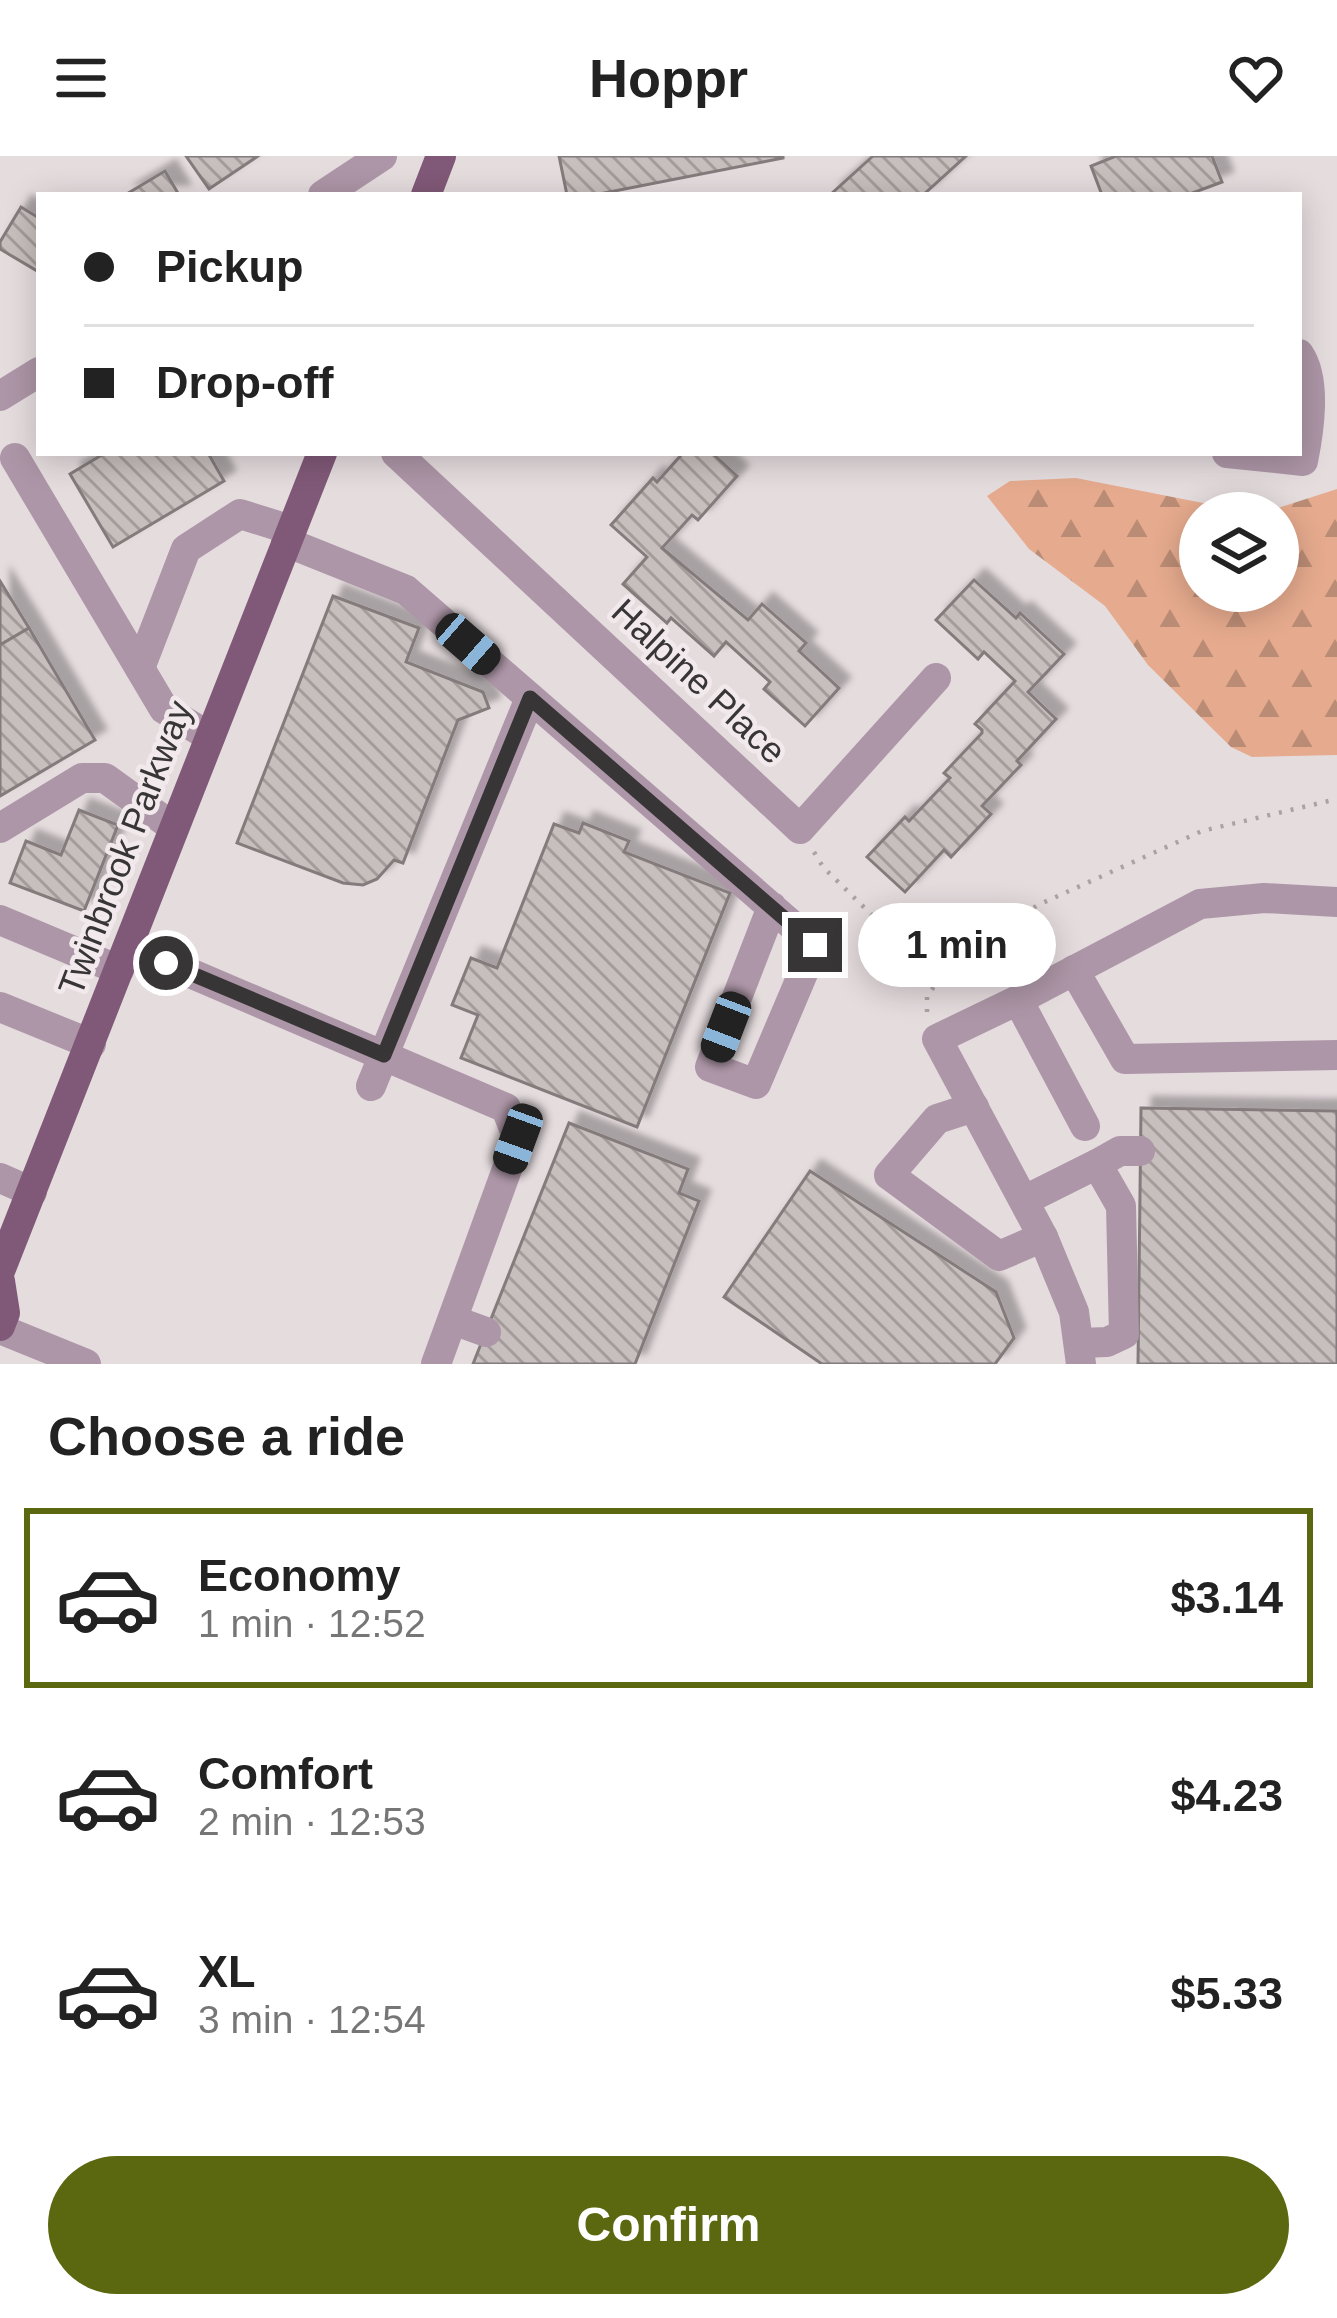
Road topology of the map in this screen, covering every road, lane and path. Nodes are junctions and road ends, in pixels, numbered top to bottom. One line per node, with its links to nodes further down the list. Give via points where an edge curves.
1 (382, 156): 3 (street)
2 (441, 156): 4 (main road)
3 (328, 192)
4 (427, 192)
5 (1302, 358): 10 (street, via 1310,422 1304,461)
6 (36, 374): 7 (street)
7 (2, 391)
8 (321, 456): 12 (main road, Twinbrook Parkway)
9 (399, 456): 20 (street, Halpine Place)
10 (1256, 456)
11 (15, 458): 13 (street)
12 (289, 536): 13 (street, via 240,514 186,549); 15 (street, via 406,590); 16 (main road, Twinbrook Parkway)
13 (140, 668): 16 (street, via 164,709)
14 (936, 678): 20 (street)
15 (530, 698): 22 (street); 31 (street)
16 (210, 737): 18 (main road, Twinbrook Parkway)
17 (1337, 799): 24 (path, via 1202,831 1038,905)
18 (173, 827): 19 (street, via 105,778 82,778); 25 (main road, Twinbrook Parkway)
19 (0, 828)
20 (800, 829): 24 (path, via 824,867 879,922 923,926 961,913)
21 (1337, 902): 26 (street, via 1200,904)
22 (772, 908): 22 (street, via 815,945 756,1084 710,1067)
23 (0, 920): 25 (street)
24 (980, 942): 29 (path, via 927,996 927,1022)
25 (124, 959): 30 (main road, Twinbrook Parkway); 31 (street)
26 (1074, 970): 27 (street); 32 (street, via 1125,1059)
27 (1018, 1000): 29 (street); 35 (street)
28 (0, 1007): 30 (street)
29 (938, 1039): 34 (street)
30 (91, 1044): 39 (main road, Twinbrook Parkway)
31 (384, 1055): 33 (street); 44 (street, via 506,1108 518,1139)
32 (1337, 1055)
33 (371, 1086)
34 (974, 1107): 40 (street); 41 (street, via 938,1119 889,1175 999,1256)
35 (1084, 1126)
36 (1140, 1150): 37 (street)
37 (1097, 1164): 40 (street); 47 (street, via 1120,1206 1124,1334)
38 (0, 1178): 39 (street)
39 (32, 1192): 42 (main road, Twinbrook Parkway)
40 (1025, 1200): 41 (street)
41 (1043, 1237): 47 (street)
42 (0, 1270)
43 (0, 1281): 45 (main road)
44 (453, 1320): 46 (street); 49 (street)
45 (0, 1328): 48 (street)
46 (486, 1331)
47 (1080, 1354)
48 (86, 1364)
49 (436, 1364)

